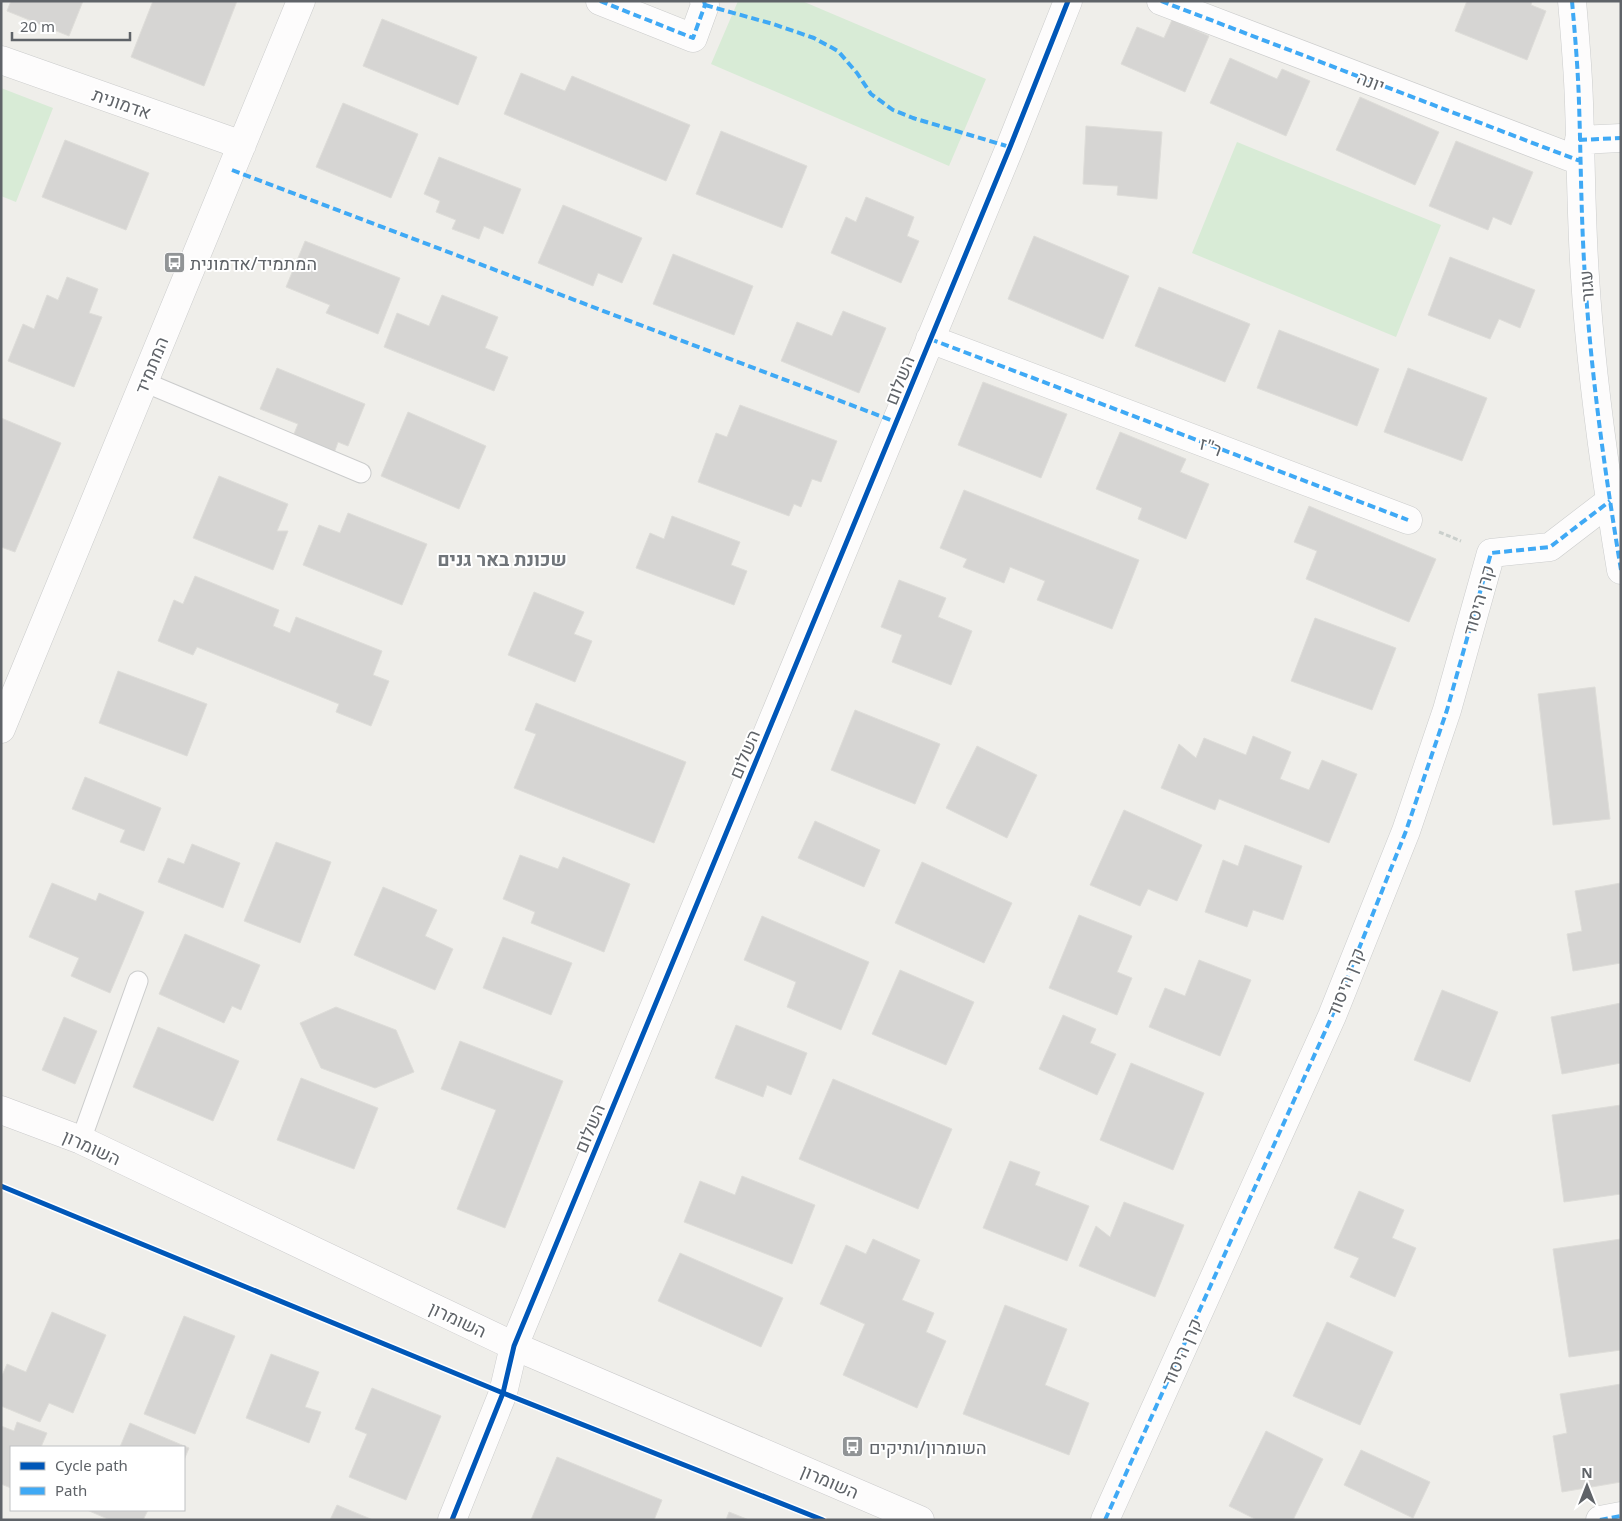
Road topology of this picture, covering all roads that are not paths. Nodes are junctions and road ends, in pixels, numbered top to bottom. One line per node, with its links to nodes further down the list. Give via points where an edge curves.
1 (301, 1): 9 (street, המתמיד)
2 (600, 1): 3 (street, via 693,38)
3 (704, 1)
4 (1068, 1): 11 (street, השלום)
5 (1161, 1): 10 (street, יונה)
6 (1572, 1): 10 (street, עגור)
7 (1, 60): 9 (street, אדמונית)
8 (1621, 138): 10 (street)
9 (242, 145): 12 (street, המתמיד)
10 (1580, 150): 14 (street, עגור, via 1585,277)
11 (930, 339): 15 (street, ר"ז); 21 (street, השלום)
12 (144, 382): 13 (lane); 17 (street, המתמיד)
13 (361, 473)
14 (1610, 501): 16 (street, עגור); 25 (street, קרן היסוד, via 1550,547 1491,553 1447,710 1406,831 1332,1016)
15 (1408, 520)
16 (1621, 570)
17 (1, 729)
18 (138, 981): 20 (lane)
19 (1, 1110): 20 (street, השומרון)
20 (81, 1140): 21 (street, השומרון)
21 (514, 1346): 23 (street, השלום, via 503,1393); 24 (street, השומרון)
22 (1621, 1516): 26 (street)
23 (452, 1520)
24 (920, 1520)
25 (1105, 1520)
26 (1600, 1520)

